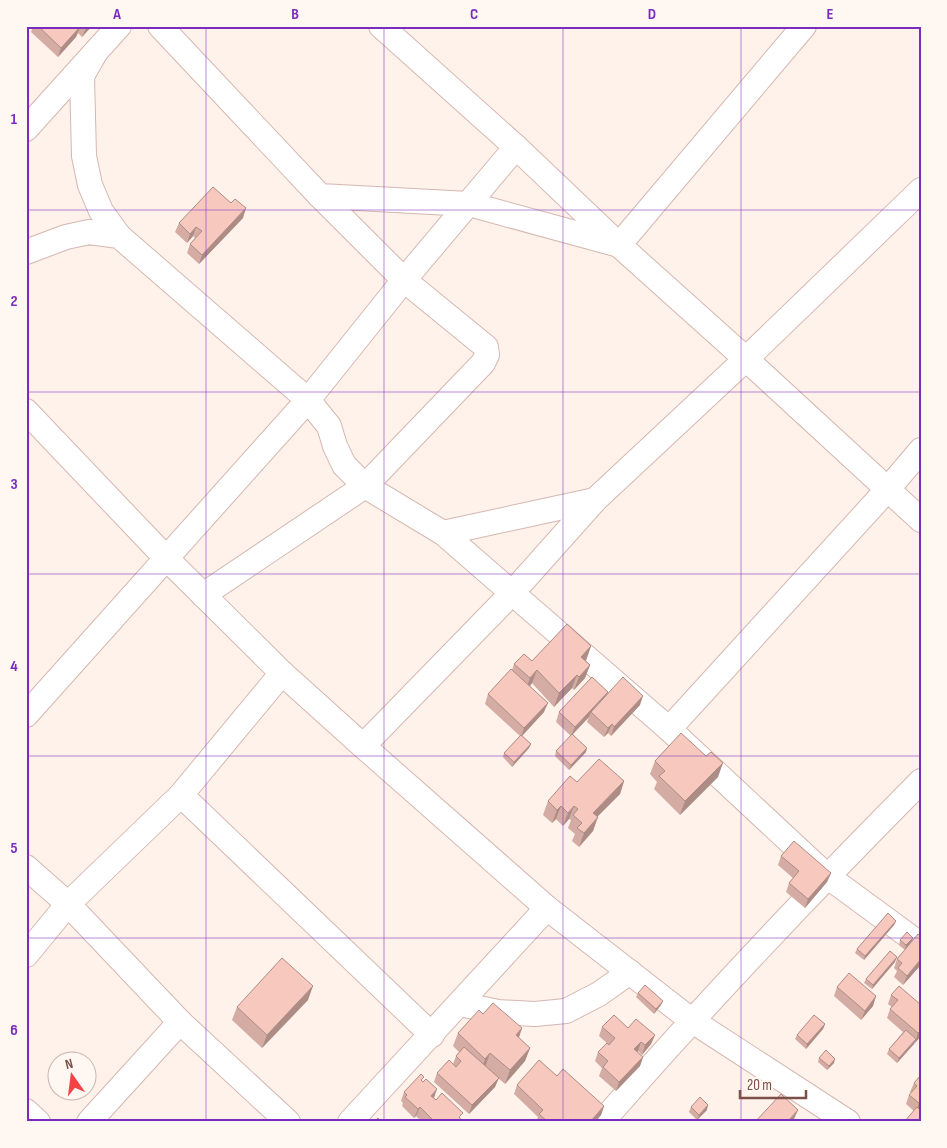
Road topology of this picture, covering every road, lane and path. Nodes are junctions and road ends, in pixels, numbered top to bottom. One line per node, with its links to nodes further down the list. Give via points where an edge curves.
1 (119, 26): 5 (street)
2 (160, 26): 9 (street)
3 (380, 26): 7 (street)
4 (804, 26): 12 (street)
5 (95, 53): 6 (street); 11 (street, via 82,76 84,156 90,185 101,211)
6 (29, 120)
7 (516, 148): 10 (street); 12 (street)
8 (921, 190): 15 (street)
9 (320, 196): 10 (street); 14 (street)
10 (469, 204): 12 (street); 14 (street)
11 (119, 236): 13 (street, via 89,232); 16 (street)
12 (619, 245): 15 (street)
13 (26, 252)
14 (404, 280): 16 (street); 19 (street, via 486,347 487,354 483,364)
15 (746, 359): 20 (street); 21 (street)
16 (308, 400): 19 (street, via 329,426 344,465); 24 (street)
17 (26, 411): 24 (street)
18 (921, 450): 20 (street)
19 (365, 486): 23 (street); 26 (street)
20 (887, 490): 22 (street); 29 (street)
21 (595, 500): 23 (street); 25 (street)
22 (921, 520)
23 (443, 532): 25 (street)
24 (166, 558): 26 (street); 28 (street)
25 (512, 593): 29 (street); 30 (street)
26 (204, 595): 27 (street)
27 (282, 673): 30 (street); 32 (street)
28 (26, 716)
29 (669, 729): 34 (street)
30 (362, 746): 36 (street)
31 (921, 781): 34 (street)
32 (181, 795): 35 (street); 43 (street)
33 (26, 868): 35 (street)
34 (827, 876): 37 (street); 41 (street)
35 (68, 904): 38 (street); 42 (street)
36 (547, 908): 39 (street); 40 (street)
37 (921, 945)
38 (26, 955)
39 (630, 972): 40 (street, via 599,994 566,1010 535,1014 498,1012); 41 (street)
40 (460, 1004): 43 (street)
41 (691, 1020): 49 (street); 50 (street)
42 (180, 1022): 46 (street); 47 (street)
43 (432, 1035): 48 (street)
44 (26, 1111): 45 (street)
45 (38, 1122)
46 (89, 1122)
47 (288, 1122)
48 (350, 1122)
49 (602, 1122)
50 (848, 1122)

